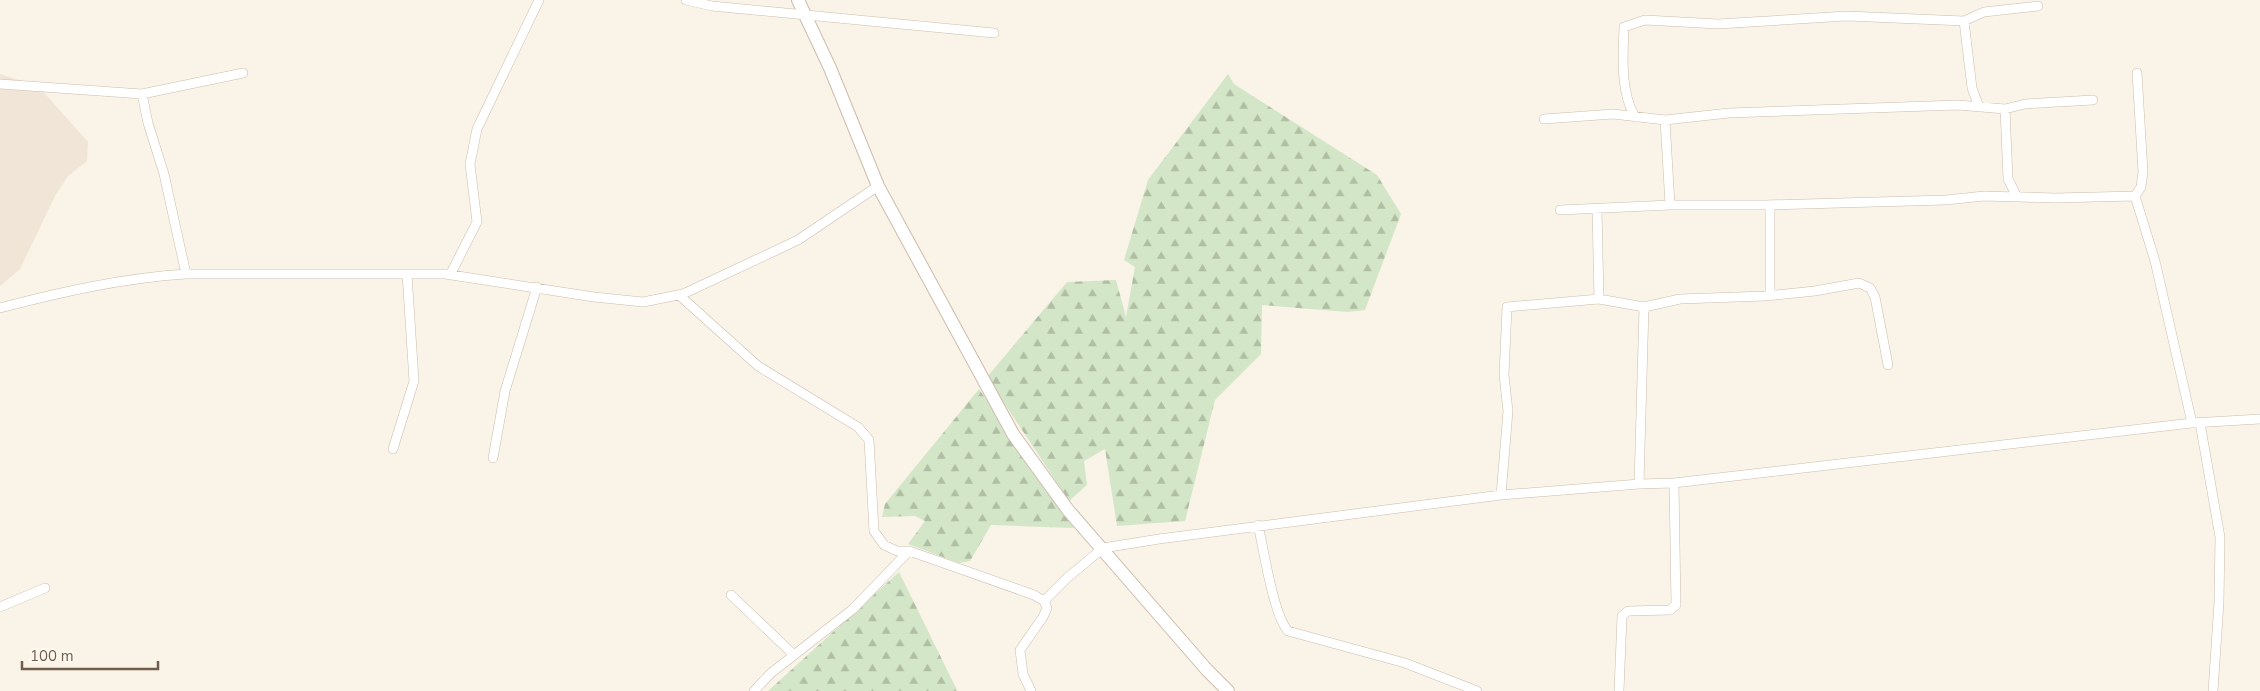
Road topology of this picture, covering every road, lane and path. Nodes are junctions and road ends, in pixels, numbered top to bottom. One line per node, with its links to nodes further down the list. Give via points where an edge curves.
1 (539, 0): 27 (street, via 477,129 470,164 477,222)
2 (686, 0): 5 (street, via 712,6)
3 (798, 0): 5 (street)
4 (2038, 6): 6 (street, via 1984,12)
5 (805, 15): 7 (street); 18 (street)
6 (1964, 21): 13 (street, via 1972,88); 15 (street, via 1847,16 1718,24 1645,20 1624,27 1623,68 1630,107)
7 (994, 33)
8 (243, 73): 11 (street)
9 (2137, 73): 19 (street, via 2144,172)
10 (0, 84): 11 (street)
11 (142, 94): 25 (street)
12 (2093, 100): 14 (street, via 2025,104)
13 (1979, 107): 14 (street); 17 (street, via 1859,107 1729,113)
14 (2005, 109): 20 (street, via 2008,179)
15 (1635, 116): 16 (street, via 1613,114); 17 (street)
16 (1544, 119)
17 (1665, 120): 21 (street)
18 (878, 186): 29 (street, via 798,240); 43 (street, via 1013,434 1068,510)
19 (2135, 196): 20 (street); 36 (street)
20 (2017, 197): 22 (street)
21 (1670, 205): 22 (street); 23 (street)
22 (1770, 205): 30 (street)
23 (1597, 209): 24 (street); 31 (street)
24 (1560, 210)
25 (186, 274): 26 (street); 33 (street, via 149,276 98,285)
26 (407, 274): 27 (street); 37 (street, via 414,380)
27 (450, 275): 28 (street)
28 (537, 287): 29 (street, via 643,302); 38 (street, via 505,391)
29 (679, 295): 44 (street, via 758,366 858,427 870,440 874,531 884,545 897,551)
30 (1770, 296): 32 (street, via 1680,299); 34 (street, via 1815,292 1859,283 1870,288 1876,297)
31 (1599, 299): 32 (street); 41 (street, via 1507,307 1504,375 1508,411)
32 (1644, 307): 40 (street)
33 (0, 308)
34 (1888, 365)
35 (2260, 419): 36 (street)
36 (2196, 423): 39 (street); 55 (street, via 2220,537)
37 (393, 449)
38 (493, 458)
39 (1674, 483): 40 (street); 54 (street, via 1676,605 1670,610 1628,610 1622,616)
40 (1639, 484): 41 (street)
41 (1501, 495): 42 (street)
42 (1258, 526): 43 (street); 53 (street, via 1276,603 1288,631 1405,663)
43 (1103, 548): 47 (street); 52 (street)
44 (909, 551): 47 (street); 49 (street, via 853,609)
45 (45, 588): 48 (street)
46 (731, 595): 49 (street)
47 (1044, 601): 51 (street, via 1048,608 1020,650)
48 (0, 607)
49 (794, 656): 50 (street, via 771,672)
50 (754, 691)
51 (1031, 691)
52 (1228, 691)
53 (1477, 691)
54 (1619, 691)
55 (2213, 691)

